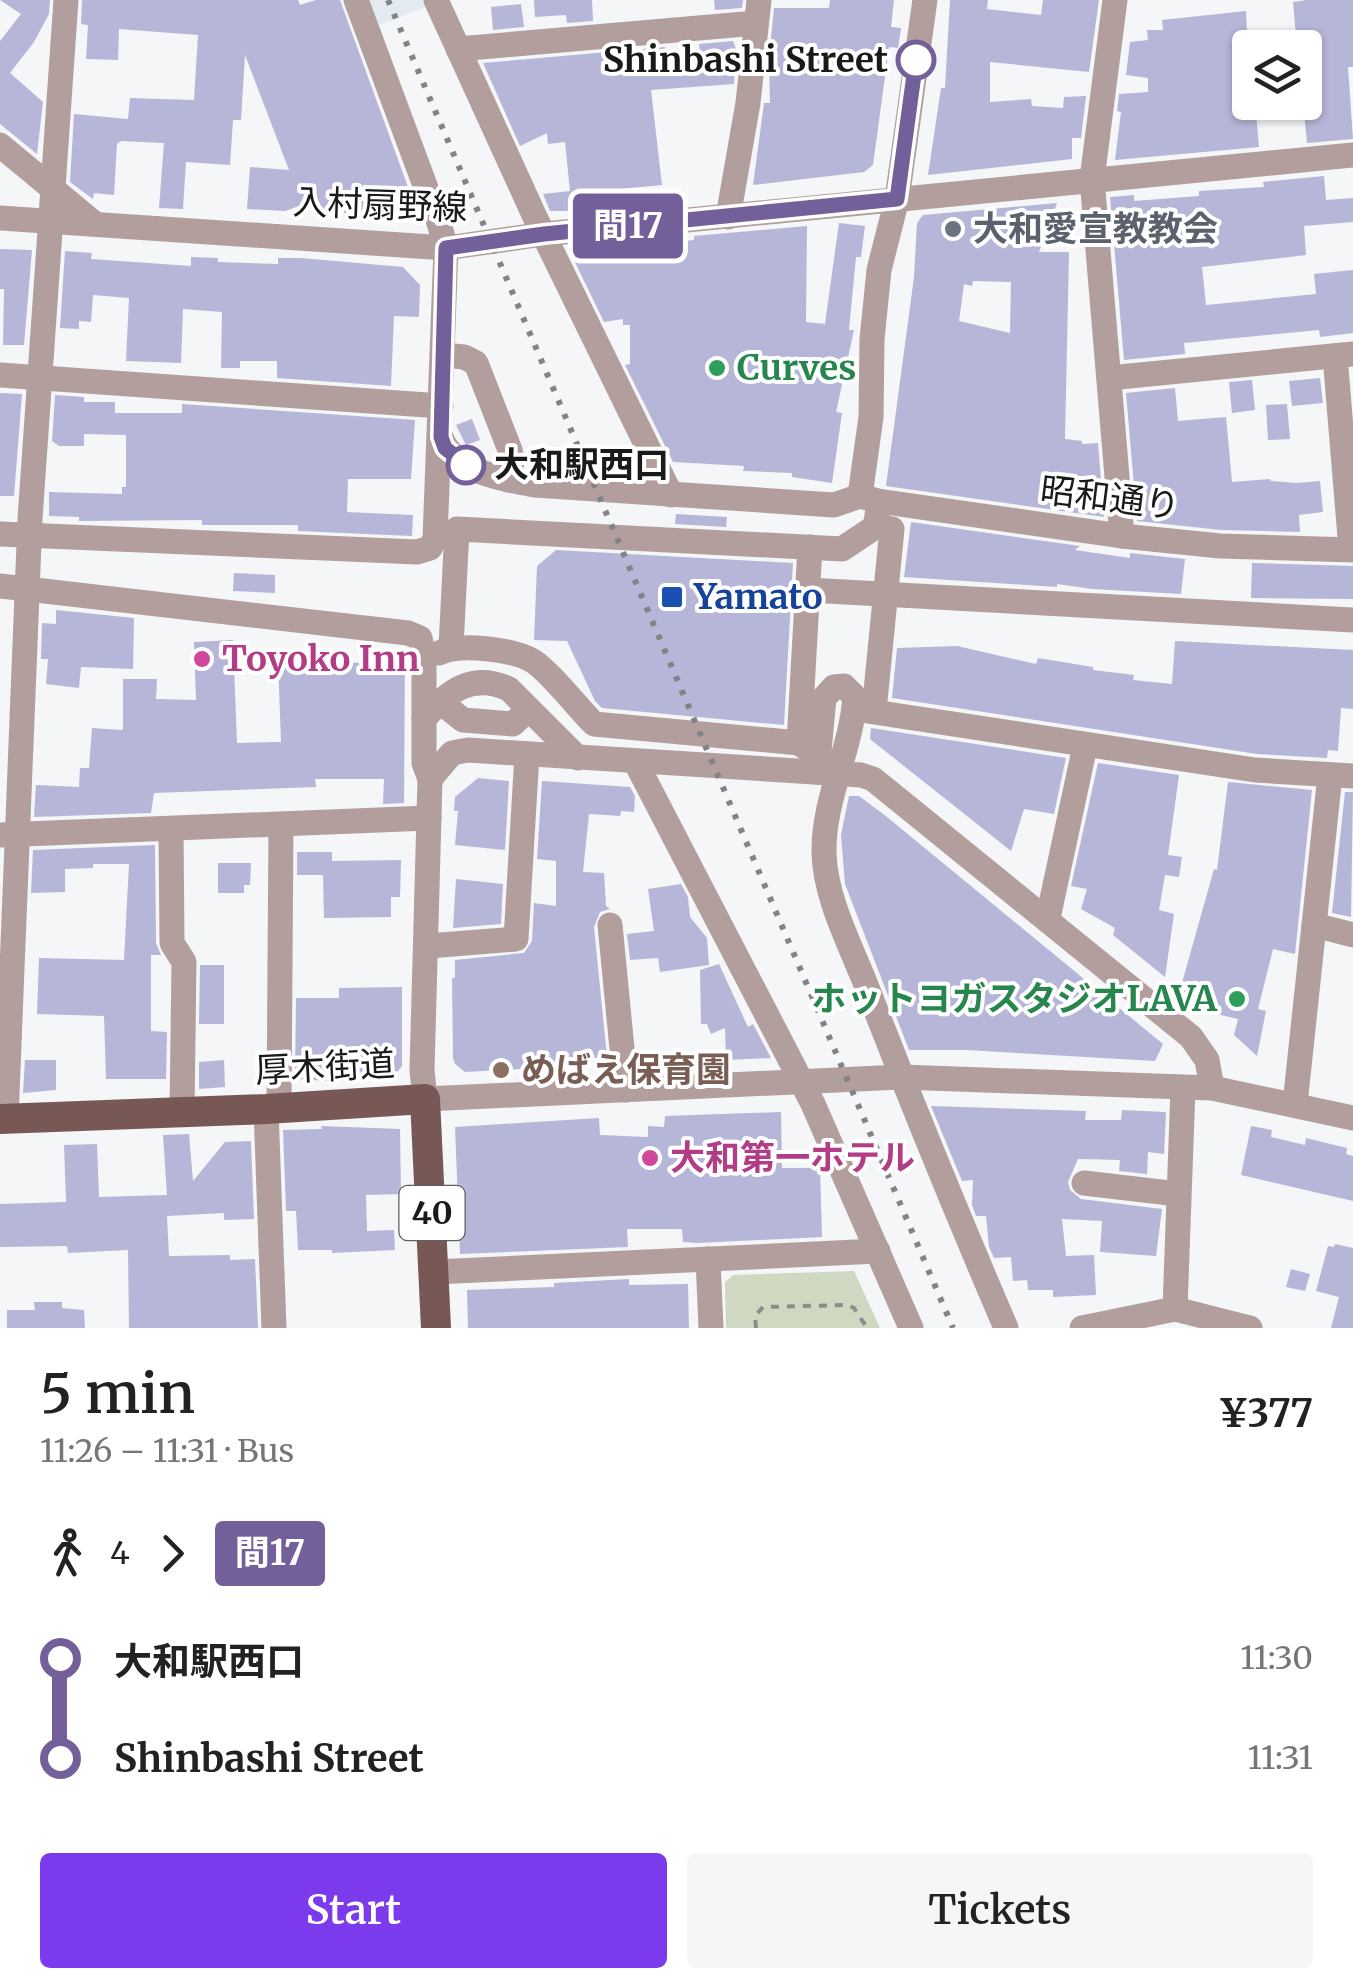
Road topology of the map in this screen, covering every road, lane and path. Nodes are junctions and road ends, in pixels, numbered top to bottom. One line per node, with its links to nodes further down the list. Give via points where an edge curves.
1 (66, 0): 11 (street)
2 (356, 0): 18 (street)
3 (436, 0): 7 (street)
4 (925, 0): 12 (street)
5 (1116, 0): 10 (street)
6 (757, 11): 7 (street); 13 (street)
7 (458, 49): 17 (street)
8 (0, 144): 11 (street)
9 (1353, 155): 10 (street, 入村扇野線)
10 (1092, 180): 12 (street, 入村扇野線); 23 (street)
11 (51, 186): 15 (street); 16 (street)
12 (897, 199): 13 (street, 入村扇野線); 29 (street, via 879,270 872,339)
13 (728, 217): 17 (street, 入村扇野線)
14 (0, 218): 15 (street, 入村扇野線)
15 (49, 222): 16 (street, 入村扇野線); 22 (street)
16 (94, 223): 18 (street, 入村扇野線)
17 (544, 234): 18 (street, 入村扇野線); 27 (street)
18 (446, 248): 19 (street)
19 (443, 355): 24 (street); 26 (street, via 476,363 510,450)
20 (1344, 355): 23 (street); 35 (street)
21 (0, 375): 22 (street)
22 (40, 378): 24 (street); 31 (street)
23 (1109, 378): 32 (street)
24 (441, 406): 25 (street)
25 (441, 437): 26 (street, 昭和通り, via 466,465); 31 (street, via 435,539 417,552)
26 (508, 480): 27 (street, 昭和通り)
27 (671, 494): 29 (street, 昭和通り)
28 (625, 508): 33 (street)
29 (871, 511): 32 (street, 昭和通り, via 878,501); 34 (street, via 842,549); 39 (street, via 892,529)
30 (0, 534): 31 (street)
31 (29, 535): 37 (street)
32 (1122, 536): 35 (street, 昭和通り)
33 (639, 538): 34 (street); 47 (street, via 457,529 443,651 495,650 533,662 594,724)
34 (810, 546): 38 (street)
35 (1352, 550)
36 (0, 586): 37 (street)
37 (26, 587): 42 (street, via 414,635 422,644); 54 (street)
38 (808, 590): 39 (street); 47 (street)
39 (888, 597): 40 (street); 41 (street)
40 (1353, 620)
41 (865, 705): 44 (street); 47 (street, via 844,686 826,692)
42 (432, 710): 43 (street, via 513,724); 43 (street, via 466,683 482,681 508,689); 50 (street, via 424,763)
43 (529, 710): 46 (street)
44 (1085, 746): 49 (street); 55 (street)
45 (528, 754): 46 (street); 50 (street, via 459,751); 59 (street, via 516,938)
46 (578, 758): 48 (street)
47 (816, 760): 48 (street); 55 (street, via 884,785); 60 (street, via 832,894)
48 (635, 761): 61 (street)
49 (1342, 776): 57 (street)
50 (430, 779): 51 (street)
51 (429, 818): 52 (street); 59 (street)
52 (281, 825): 53 (street); 67 (street)
53 (171, 829): 54 (street); 68 (street, via 172,943 184,962)
54 (8, 835): 70 (street)
55 (1048, 918): 63 (street, via 1191,1037 1206,1060)
56 (610, 925): 64 (street)
57 (1314, 925): 58 (street); 66 (street)
58 (1353, 936)
59 (428, 946): 65 (street)
60 (901, 1077): 61 (street); 62 (street); 83 (street)
61 (802, 1083): 64 (street); 73 (street)
62 (1183, 1088): 63 (street); 72 (street)
63 (1212, 1088): 66 (street)
64 (626, 1090): 65 (street)
65 (425, 1099): 67 (main road, 厚木街道); 75 (main road, 厚木街道 / 40)
66 (1295, 1104): 69 (street)
67 (272, 1109): 68 (main road, 厚木街道); 77 (street)
68 (182, 1113): 70 (main road, 厚木街道)
69 (1353, 1118)
70 (3, 1119)
71 (1084, 1184): 72 (street)
72 (1178, 1194): 76 (street)
73 (878, 1251): 74 (street); 82 (street)
74 (708, 1259): 75 (street); 79 (street)
75 (434, 1272): 78 (main road, 厚木街道 / 40)
76 (1175, 1310): 84 (street); 85 (street)
77 (274, 1328)
78 (436, 1328)
79 (711, 1328)
80 (756, 1328): 81 (path, via 763,1307 840,1305 854,1308)
81 (868, 1328)
82 (911, 1328)
83 (1006, 1328)
84 (1082, 1328)
85 (1250, 1328)

